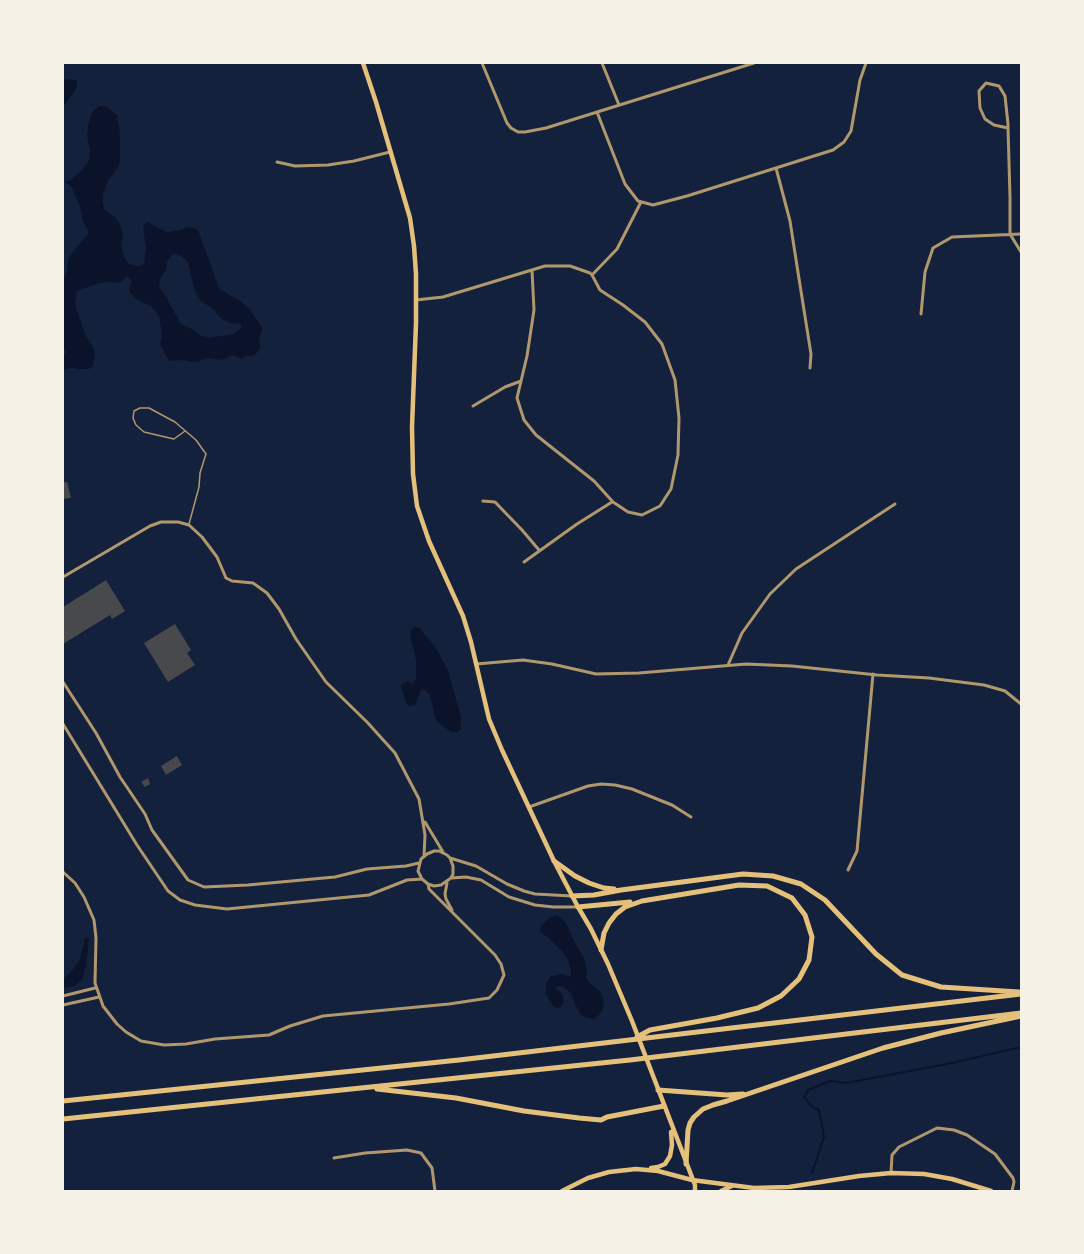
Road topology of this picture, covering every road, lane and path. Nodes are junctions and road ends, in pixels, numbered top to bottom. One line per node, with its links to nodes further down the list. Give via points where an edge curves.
1 (363, 63): 11 (main road)
2 (482, 63): 9 (street, via 507,123 518,132 532,132)
3 (602, 63): 8 (street)
4 (735, 63): 7 (street)
5 (754, 63): 7 (street)
6 (866, 63): 13 (street, via 851,131 844,142 833,150)
7 (739, 68): 8 (street)
8 (619, 105): 9 (street)
9 (597, 112): 14 (street, via 625,184)
10 (1008, 128): 10 (street, via 985,119 979,91 986,83 999,86 1005,96); 15 (street)
11 (390, 152): 12 (street, via 328,165); 20 (main road, via 410,218)
12 (278, 162)
13 (776, 168): 14 (street, via 653,205); 22 (street, via 790,221)
14 (641, 202): 19 (street, via 617,249)
15 (1010, 234): 16 (street); 17 (street); 21 (street, via 952,237 933,248 925,272)
16 (1021, 234)
17 (1021, 252)
18 (532, 270): 19 (street, via 570,266); 20 (street, via 442,297); 23 (street, via 534,310)
19 (592, 275): 27 (street, via 600,290 645,322 662,344 675,380 679,418 678,455 671,489 660,506 642,515)
20 (416, 300): 33 (main road, via 412,427 417,506 463,615)
21 (921, 314)
22 (810, 368)
23 (521, 381): 24 (street); 27 (street, via 517,398 524,420 536,435 594,481)
24 (473, 406)
25 (185, 431): 25 (lane, via 149,408 134,411 136,425 144,432 174,439); 29 (lane, via 206,454)
26 (483, 501): 30 (street, via 495,502)
27 (612, 502): 30 (street)
28 (896, 504): 34 (street, via 796,569 770,594 742,633)
29 (189, 525): 32 (street, via 161,522 150,526); 41 (street, via 217,557 226,578 253,584 267,593 326,682 392,748 419,799)
30 (539, 550): 31 (street)
31 (524, 562)
32 (63, 577)
33 (476, 664): 34 (street, via 523,660 596,674); 39 (main road, via 489,719)
34 (728, 665): 35 (street)
35 (873, 674): 37 (street, via 984,685 1005,692); 47 (street, via 857,851)
36 (63, 682): 46 (street, via 152,830 188,880 204,887 248,885 335,877)
37 (1021, 704)
38 (63, 724): 50 (street, via 137,845 168,891 180,900 227,909 369,895 407,880)
39 (529, 807): 40 (street, via 601,784 632,789); 45 (main road)
40 (692, 817)
41 (424, 820): 42 (street); 43 (street)
42 (443, 852): 43 (street); 44 (street)
43 (424, 856): 46 (street)
44 (450, 858): 49 (street); 54 (street, via 476,866 524,891)
45 (554, 861): 53 (highway, via 589,883); 54 (main road)
46 (419, 862): 50 (street)
47 (848, 870)
48 (63, 872): 59 (street, via 75,883 94,920)
49 (451, 878): 51 (street); 56 (street, via 481,880 509,897 535,905)
50 (422, 879): 52 (street)
51 (447, 882): 52 (street); 57 (street, via 446,899)
52 (428, 884): 57 (street)
53 (621, 890): 54 (highway); 60 (highway, via 743,874 773,876 801,884 825,900 876,954 902,975 941,987)
54 (572, 896): 56 (main road)
55 (642, 901): 56 (highway); 58 (highway, via 625,907 609,923); 65 (highway, via 739,885 767,886 792,898 805,915 812,938 809,960 799,979 781,996 758,1008 650,1030)
56 (578, 907): 58 (main road)
57 (455, 915): 62 (street, via 501,964 504,975 489,998 323,1016 269,1035 174,1046 141,1041 126,1032 109,1015)
58 (601, 950): 67 (main road)
59 (95, 988): 61 (street); 62 (street)
60 (1021, 993): 65 (highway)
61 (63, 996)
62 (99, 997): 63 (street)
63 (63, 1005)
64 (1021, 1015): 66 (highway); 68 (highway, via 883,1048)
65 (633, 1040): 69 (highway)
66 (363, 1088): 70 (highway, via 602,1120); 71 (highway)
67 (657, 1090): 68 (highway); 70 (main road)
68 (751, 1093): 74 (highway, via 703,1109 694,1117 688,1130)
69 (63, 1101)
70 (664, 1106): 72 (main road)
71 (63, 1119)
72 (671, 1126): 74 (main road); 75 (main road, via 672,1145 665,1164)
73 (334, 1158): 79 (street, via 407,1150 421,1154 432,1168)
74 (686, 1164): 77 (main road)
75 (636, 1169): 77 (main road); 80 (main road, via 599,1175)
76 (891, 1173): 78 (main road, via 789,1187); 83 (main road, via 943,1177); 84 (street, via 892,1155 899,1147 937,1128 954,1130 995,1154 1013,1178)
77 (692, 1180): 78 (main road); 81 (main road)
78 (735, 1185): 82 (main road)
79 (435, 1191)
80 (562, 1191)
81 (695, 1191)
82 (721, 1191)
83 (991, 1191)
84 (1012, 1191)

